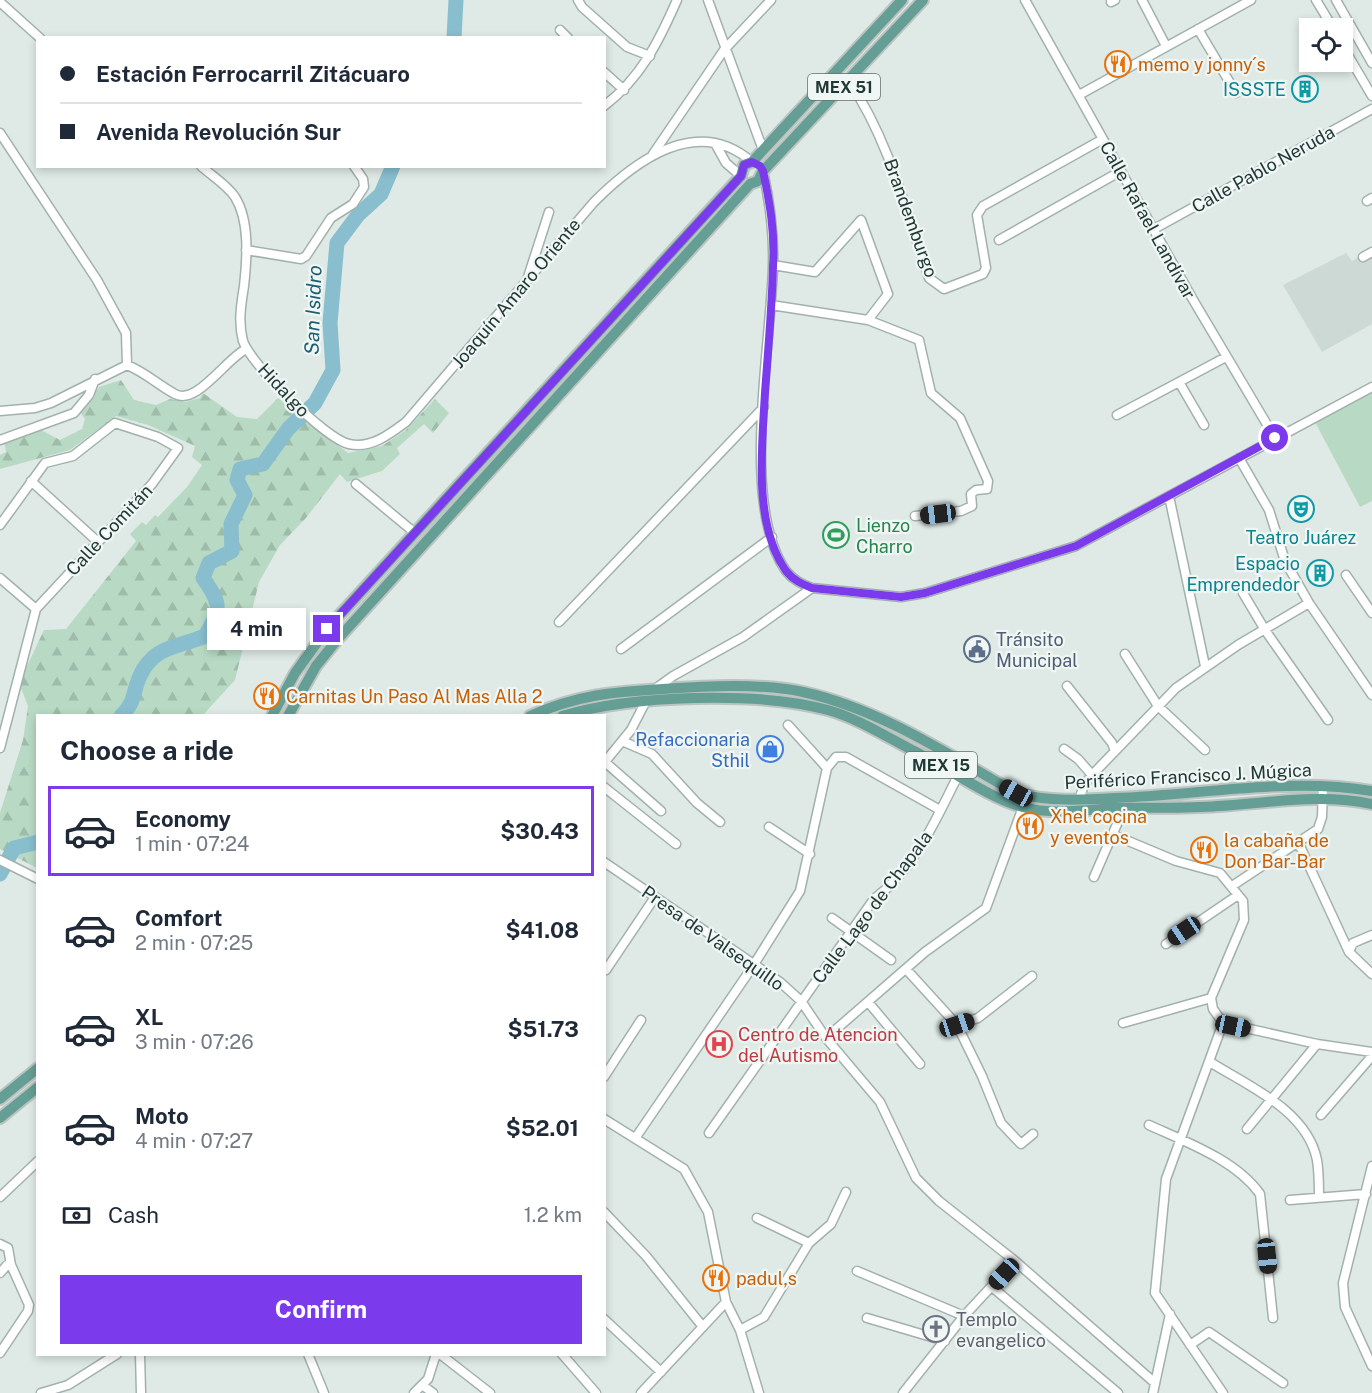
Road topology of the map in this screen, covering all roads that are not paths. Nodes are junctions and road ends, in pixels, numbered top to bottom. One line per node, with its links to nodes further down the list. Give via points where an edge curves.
1 (579, 0): 21 (street, via 627,47)
2 (677, 0): 21 (street)
3 (708, 0): 20 (street)
4 (771, 0): 20 (street)
5 (902, 0): 35 (main road, MEX 51)
6 (923, 0): 25 (main road, MEX 51)
7 (1025, 0): 28 (street, Calle Rafael Landívar)
8 (1142, 0): 18 (street)
9 (1251, 0): 14 (street)
10 (1316, 0): 13 (street)
11 (1336, 0): 19 (street)
12 (0, 2): 16 (street)
13 (1327, 18)
14 (1198, 29): 18 (street); 27 (street)
15 (560, 30): 17 (street)
16 (38, 36)
17 (566, 36)
18 (1166, 46): 28 (street)
19 (1368, 47): 22 (street)
20 (724, 50): 35 (street); 36 (street)
21 (650, 56): 26 (street)
22 (1372, 63)
23 (1353, 64): 29 (street)
24 (606, 74): 26 (street)
25 (849, 81): 33 (street, Brandemburgo, via 881,139 929,278 944,289 983,274 986,268 977,215 983,206); 40 (main road, MEX 51)
26 (624, 90): 30 (street)
27 (1236, 93)
28 (1079, 95): 33 (street, Calle Rafael Landívar)
29 (1372, 96)
30 (606, 104)
31 (1372, 109): 46 (street, Calle Pablo Neruda)
32 (0, 133): 57 (street, via 97,280 126,333)
33 (1103, 139): 41 (street, Calle Rafael Landívar)
34 (716, 145): 36 (street, Joaquín Amaro Oriente, via 675,144); 37 (street, Joaquín Amaro Oriente, via 736,150); 42 (street, via 726,163)
35 (763, 150): 37 (main road, MEX 51)
36 (653, 155): 52 (street, Joaquín Amaro Oriente, via 620,176 599,196)
37 (752, 162): 40 (main road); 42 (main road, MEX 51, via 742,168)
38 (203, 168): 48 (street, via 236,201)
39 (355, 168): 48 (street, via 364,187 352,204 332,218 306,256 301,259)
40 (763, 171): 43 (main road, MEX 51, via 758,181); 44 (street)
41 (1121, 171): 46 (street, Calle Rafael Landívar); 47 (street)
42 (741, 176): 43 (main road); 74 (main road, MEX 51)
43 (750, 184): 44 (street); 95 (main road, MEX 51, via 337,640 316,666)
44 (768, 194): 51 (street)
45 (549, 212): 52 (street)
46 (1154, 229): 56 (street, Calle Rafael Landívar)
47 (999, 240)
48 (246, 250): 55 (street, via 240,317)
49 (1372, 252): 50 (street)
50 (1363, 257)
51 (773, 265): 53 (street); 54 (street, via 815,272 861,220 888,294)
52 (527, 279): 65 (street, Joaquín Amaro Oriente, via 406,422 389,435 361,445 334,438)
53 (771, 305): 54 (street); 61 (street)
54 (868, 320): 72 (street, via 919,340 931,393 960,418 988,481 987,489 971,494 972,506 961,511)
55 (246, 349): 57 (street, via 218,370 204,388 188,396 178,396); 65 (street, Hidalgo)
56 (1226, 357): 59 (street); 66 (street, Calle Rafael Landívar)
57 (127, 364): 58 (street)
58 (95, 379): 62 (street, via 51,403); 67 (street, via 89,395 74,413)
59 (1179, 382): 63 (street); 64 (street)
60 (1372, 387): 66 (street)
61 (764, 407): 75 (street, via 760,462); 84 (street)
62 (0, 411)
63 (1117, 415)
64 (1204, 425)
65 (323, 430)
66 (1275, 438): 68 (street)
67 (0, 440)
68 (1239, 458): 71 (street); 81 (street, via 1269,510 1285,561)
69 (31, 481): 73 (street); 76 (street); 76 (street, Calle Comitán, via 45,463 73,456 115,423 178,448 152,484)
70 (356, 484): 74 (street)
71 (1169, 496): 79 (street, via 1076,546 925,593 901,597); 88 (street)
72 (915, 516)
73 (0, 525)
74 (415, 533): 94 (main road, MEX 51, via 327,629 295,673)
75 (771, 537): 79 (street, via 785,570 800,584); 86 (street)
76 (98, 542): 82 (street, Calle Comitán)
77 (1346, 575): 83 (street)
78 (0, 578): 82 (street)
79 (812, 588): 90 (street, via 743,638)
80 (1244, 593): 85 (street)
81 (1310, 603): 85 (street); 91 (street)
82 (36, 609): 101 (street)
83 (1372, 613)
84 (559, 622)
85 (1265, 630): 88 (street); 98 (street)
86 (621, 649)
87 (1125, 654): 93 (street)
88 (1205, 666): 93 (street)
89 (1067, 686): 104 (street, via 1113,743)
90 (655, 689): 96 (main road, Periférico Francisco J. Múgica / MEX 15, via 598,693); 107 (main road, Periférico Francisco J. Múgica / MEX 15, via 803,692 880,719)
91 (1372, 695)
92 (646, 701): 97 (main road, Periférico Francisco J. Múgica / MEX 15); 100 (street); 109 (main road, Periférico Francisco J. Múgica / MEX 15, via 782,701 830,711)
93 (1158, 706): 103 (street); 104 (street)
94 (273, 714)
95 (289, 714)
96 (535, 714)
97 (571, 714)
98 (1328, 720)
99 (788, 725): 108 (street)
100 (622, 741): 105 (street); 121 (street, via 651,754)
101 (0, 748)
102 (1064, 748): 110 (street)
103 (1205, 750)
104 (1115, 751): 110 (street)
105 (606, 762)
106 (606, 764): 120 (street)
107 (964, 764): 109 (street, Calle Lago de Chapala); 115 (main road, Periférico Francisco J. Múgica / MEX 15, via 1016,793)
108 (827, 768): 119 (street, via 836,757 846,757); 126 (street)
109 (959, 774): 117 (main road, Periférico Francisco J. Múgica / MEX 15); 119 (street, Calle Lago de Chapala)
110 (1092, 775): 115 (street)
111 (1323, 786): 113 (main road, Periférico Francisco J. Múgica / MEX 15); 114 (street); 115 (main road, Periférico Francisco J. Múgica / MEX 15)
112 (606, 789): 124 (street)
113 (1372, 791)
114 (1323, 798): 116 (main road, Periférico Francisco J. Múgica / MEX 15); 118 (main road, Periférico Francisco J. Múgica / MEX 15, via 1215,807); 125 (street, via 1318,829)
115 (1079, 800)
116 (1372, 804)
117 (1023, 807): 118 (main road, Periférico Francisco J. Múgica / MEX 15, via 1062,811); 141 (street, via 986,908)
118 (1124, 808): 123 (street)
119 (940, 810): 135 (street, Calle Lago de Chapala, via 925,841 891,886 874,898)
120 (661, 811)
121 (720, 822)
122 (770, 827): 126 (street)
123 (1114, 835): 129 (street); 131 (street, via 1176,861 1220,873)
124 (676, 844)
125 (1299, 844): 131 (street); 138 (street)
126 (810, 854): 140 (street, via 800,891)
127 (0, 860): 130 (street)
128 (606, 863): 133 (street, Presa de Valsequillo)
129 (1094, 877)
130 (36, 878)
131 (1232, 886): 132 (street)
132 (1238, 895): 137 (street); 145 (street, via 1243,901 1244,920)
133 (655, 897): 140 (street, Presa de Valsequillo); 142 (street)
134 (832, 918): 135 (street)
135 (851, 932): 139 (street); 146 (street, Calle Lago de Chapala)
136 (1372, 934): 138 (street, via 1353,944)
137 (1166, 944)
138 (1349, 952): 143 (street)
139 (891, 960)
140 (753, 966): 146 (street, Presa de Valsequillo); 169 (street)
141 (906, 969): 147 (street); 151 (street)
142 (606, 970)
143 (1372, 974)
144 (1032, 976): 151 (street, via 978,1018)
145 (1211, 998): 149 (street); 150 (street, via 1213,1010)
146 (801, 1001): 152 (street, Presa de Valsequillo); 167 (street, Calle Lago de Chapala)
147 (868, 1002): 152 (street); 156 (street)
148 (641, 1020): 158 (street)
149 (1123, 1023)
150 (1223, 1023): 153 (street); 155 (street)
151 (957, 1025): 168 (street, via 1001,1123 1022,1144)
152 (826, 1038): 182 (street, Presa de Valsequillo, via 880,1102 916,1178 939,1201)
153 (1317, 1044): 154 (street); 160 (street)
154 (1372, 1054): 162 (street)
155 (1210, 1062): 160 (street); 170 (street)
156 (920, 1064)
157 (36, 1070): 161 (main road)
158 (606, 1074)
159 (36, 1089): 163 (main road)
160 (1270, 1099): 166 (street); 176 (street, via 1309,1138 1317,1159)
161 (0, 1100)
162 (1321, 1115)
163 (0, 1118)
164 (606, 1120): 169 (street)
165 (1149, 1125): 170 (street)
166 (1247, 1129)
167 (709, 1133)
168 (1033, 1134)
169 (636, 1137): 187 (street, via 684,1169 708,1212)
170 (1182, 1140): 188 (street, via 1166,1179 1155,1293); 191 (street, via 1221,1161 1252,1183 1260,1194)
171 (36, 1163): 175 (street)
172 (1372, 1166): 174 (street)
173 (846, 1192): 180 (street, via 831,1224)
174 (1366, 1194): 176 (street); 204 (street, via 1346,1266 1343,1296)
175 (0, 1197)
176 (1319, 1197): 177 (street)
177 (1290, 1200)
178 (606, 1214): 193 (street, via 646,1256)
179 (757, 1218): 180 (street)
180 (809, 1243): 194 (street, via 764,1317)
181 (0, 1244): 183 (street, via 8,1248)
182 (1016, 1261): 186 (street); 206 (street, Presa de Valsequillo)
183 (11, 1265): 185 (street); 197 (street, via 29,1305)
184 (857, 1271): 189 (street)
185 (0, 1273)
186 (992, 1287): 189 (street); 219 (street)
187 (726, 1302): 193 (street); 194 (street)
188 (1170, 1314): 196 (street); 206 (street)
189 (964, 1316): 195 (street)
190 (867, 1318): 195 (street)
191 (1273, 1318)
192 (606, 1321): 205 (street)
193 (703, 1327): 205 (street)
194 (740, 1330): 217 (street)
195 (945, 1341): 218 (street)
196 (1190, 1345): 207 (street, via 1209,1332); 221 (street)
197 (0, 1353)
198 (114, 1356): 209 (street, via 68,1385)
199 (140, 1356): 210 (street)
200 (309, 1356): 211 (street)
201 (437, 1356): 208 (street)
202 (441, 1356): 214 (street)
203 (564, 1356): 215 (street)
204 (1372, 1366)
205 (661, 1372): 216 (street)
206 (1155, 1383): 220 (street)
207 (1283, 1383)
208 (422, 1385): 212 (street); 213 (street)
209 (40, 1393)
210 (141, 1393)
211 (324, 1393)
212 (414, 1393)
213 (433, 1393)
214 (490, 1393)
215 (596, 1393)
216 (641, 1393)
217 (759, 1393)
218 (903, 1393)
219 (1118, 1393)
220 (1153, 1393)
221 (1223, 1393)

